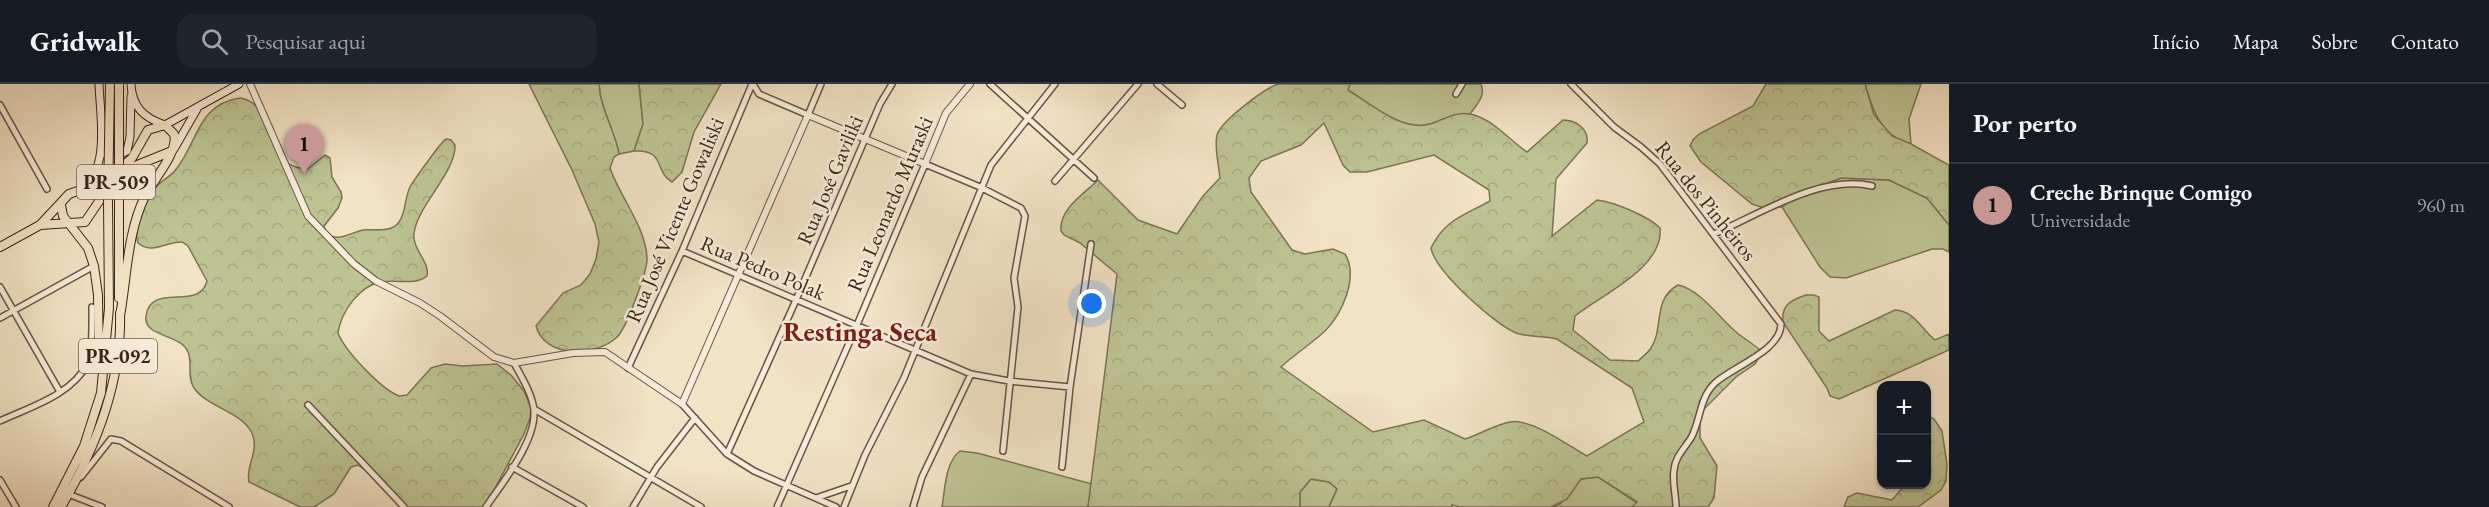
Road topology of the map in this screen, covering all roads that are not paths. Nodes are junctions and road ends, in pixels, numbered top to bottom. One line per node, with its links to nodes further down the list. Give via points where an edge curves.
1 (99, 84): 25 (main road)
2 (110, 84): 55 (main road, PR-092, bridge, via 109,308)
3 (119, 84): 48 (main road, PR-092, bridge)
4 (239, 84): 20 (main road)
5 (250, 84): 52 (street, via 308,216 333,243 376,281 427,307 494,357)
6 (752, 84): 21 (street, via 759,94); 41 (street, Rua José Vicente Gowaliski)
7 (821, 84): 21 (street)
8 (892, 84): 24 (street, Rua José Gaviliki)
9 (970, 84): 28 (street, Rua Leonardo Muraski, via 946,113)
10 (990, 84): 22 (street)
11 (1055, 84): 22 (street)
12 (1138, 84): 27 (street)
13 (1157, 84): 19 (street)
14 (1462, 84): 17 (street)
15 (1571, 84): 38 (street, Rua dos Pinheiros, via 1614,127 1660,164)
16 (131, 87): 23 (main road, via 140,112); 25 (main road, via 129,146 114,158)
17 (1456, 94)
18 (0, 105): 34 (street)
19 (1182, 105)
20 (198, 107): 23 (main road); 26 (main road)
21 (808, 115): 24 (street); 43 (street)
22 (1026, 117): 27 (street); 32 (street)
23 (165, 125): 26 (main road, PR-509, via 174,134); 33 (main road, PR-509, via 148,130 132,158 106,181)
24 (866, 140): 28 (street); 45 (street, Rua José Gaviliki)
25 (100, 147): 33 (main road, via 96,173)
26 (173, 150): 36 (main road, PR-509, via 135,166 106,191 89,218); 48 (main road, via 145,197 135,225)
27 (1073, 161): 29 (street); 30 (street)
28 (925, 164): 32 (street); 50 (street, Rua Leonardo Muraski)
29 (1095, 178)
30 (1055, 181)
31 (1872, 186): 38 (street, via 1844,183 1821,188)
32 (980, 187): 51 (street); 56 (street, via 1021,208 1025,216 1014,278 1018,307)
33 (84, 188): 35 (main road, PR-509, via 69,194)
34 (47, 189)
35 (61, 204): 36 (main road, PR-509, via 63,216); 37 (main road, PR-509)
36 (70, 224): 37 (main road, PR-509); 42 (main road, via 88,248)
37 (40, 225): 40 (main road, PR-509)
38 (1714, 234): 89 (street, Rua dos Pinheiros, via 1781,324 1781,333 1706,394 1697,425 1673,471)
39 (1090, 244): 57 (street)
40 (0, 247)
41 (682, 252): 43 (street, Rua Pedro Polak); 53 (street, Rua José Vicente Gowaliski)
42 (94, 266): 47 (street); 55 (main road)
43 (739, 275): 45 (street, Rua Pedro Polak); 59 (street)
44 (0, 287): 47 (street)
45 (796, 300): 50 (street, Rua Pedro Polak); 65 (street, Rua José Gaviliki)
46 (92, 307): 58 (street, via 89,361)
47 (14, 311): 49 (street); 58 (street)
48 (120, 316): 70 (main road, PR-092, via 117,371 104,415)
49 (0, 318)
50 (857, 325): 51 (street, Rua Pedro Polak); 71 (street, Rua Leonardo Muraski)
51 (915, 349): 54 (street, Rua Pedro Polak); 72 (street)
52 (514, 363): 53 (street, via 605,352); 61 (street)
53 (628, 368): 59 (street)
54 (971, 374): 56 (street, Rua Pedro Polak); 88 (street, via 922,477)
55 (102, 380): 76 (main road, PR-092, via 84,446)
56 (1010, 381): 57 (street, Rua Pedro Polak); 64 (street)
57 (1070, 387): 67 (street)
58 (60, 392): 63 (street)
59 (682, 404): 62 (street)
60 (309, 405): 80 (street)
61 (534, 409): 66 (street, via 533,424); 68 (street)
62 (695, 418): 65 (street); 68 (street)
63 (0, 421)
64 (1003, 451)
65 (727, 454): 71 (street)
66 (512, 467): 81 (street); 82 (street)
67 (1062, 467)
68 (650, 478): 83 (street); 84 (street)
69 (0, 480): 75 (street)
70 (75, 482): 73 (main road, PR-092); 79 (street, via 111,439)
71 (786, 484): 74 (street); 85 (street, Rua Leonardo Muraski)
72 (851, 486): 74 (street); 87 (street)
73 (68, 495): 77 (main road, PR-092); 78 (street)
74 (816, 498): 86 (street)
75 (16, 507)
76 (53, 507)
77 (61, 507)
78 (102, 507)
79 (229, 507)
80 (404, 507)
81 (486, 507)
82 (583, 507)
83 (633, 507)
84 (701, 507)
85 (777, 507)
86 (836, 507)
87 (844, 507)
88 (913, 507)
89 (1676, 507)

